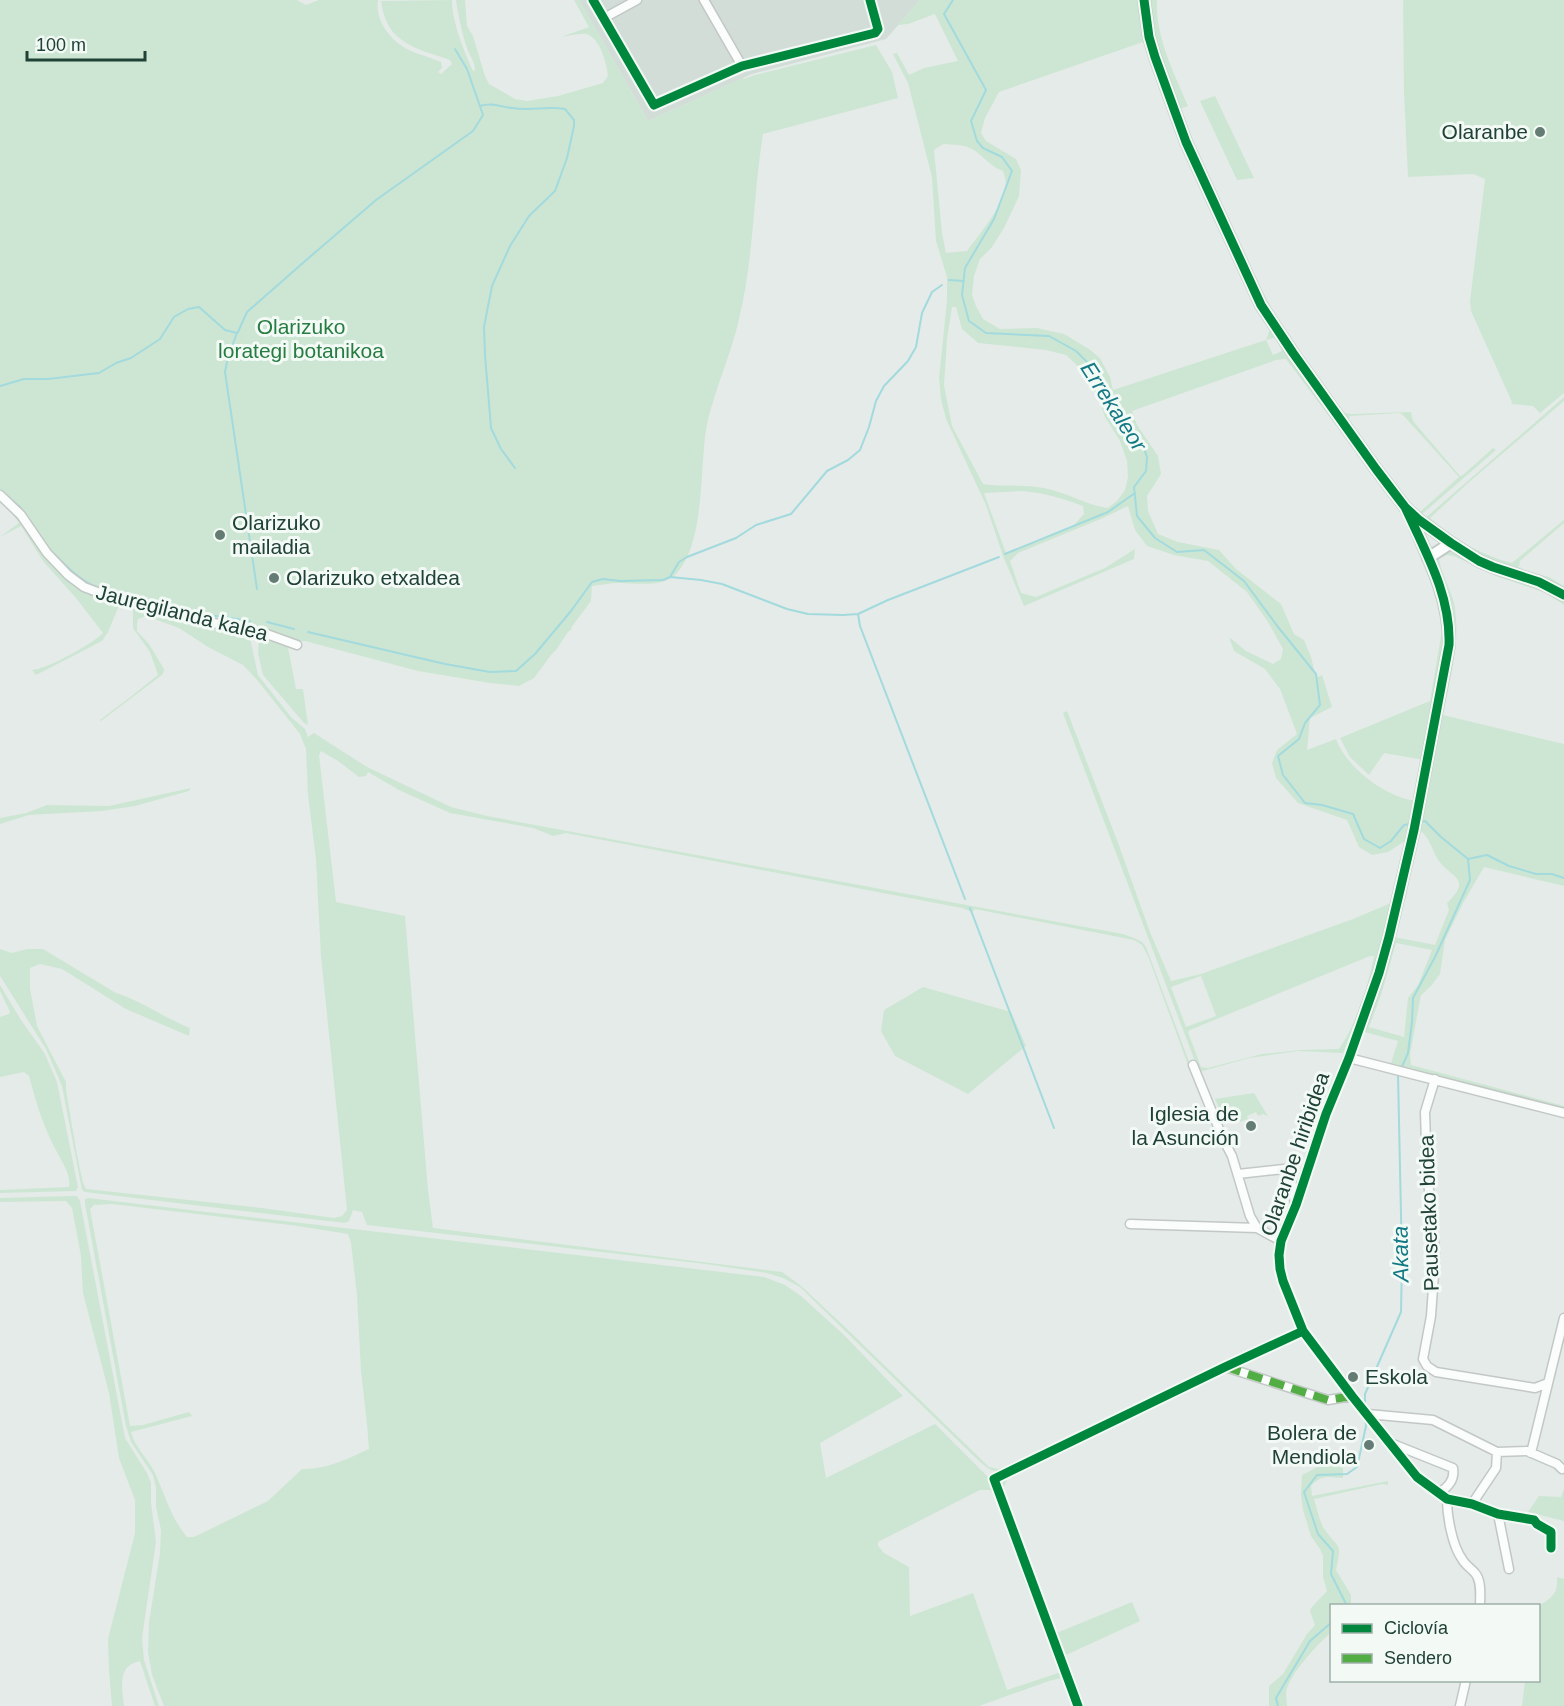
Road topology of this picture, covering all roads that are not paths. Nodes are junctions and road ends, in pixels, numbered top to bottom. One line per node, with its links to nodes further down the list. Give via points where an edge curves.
1 (593, 0): 6 (street)
2 (637, 0): 6 (street)
3 (704, 0): 7 (street)
4 (870, 0): 7 (street, via 878,28 875,33)
5 (1144, 0): 9 (street, via 1149,38 1174,114 1261,305)
6 (604, 18): 7 (street, via 654,105)
7 (742, 66)
8 (0, 495): 13 (street, Jauregilanda kalea, via 21,515 47,553 84,587 121,601 264,633)
9 (1405, 507): 10 (street); 11 (street)
10 (1450, 543): 11 (street); 12 (street, via 1486,564)
11 (1428, 558): 14 (street, via 1448,615 1449,645 1389,937)
12 (1564, 595)
13 (297, 645)
14 (1359, 1027): 15 (street, Olaranbe hiribidea)
15 (1349, 1058): 17 (street); 20 (street, Olaranbe hiribidea)
16 (1193, 1065): 19 (street)
17 (1435, 1079): 18 (street); 27 (street, Pausetako bidea, via 1425,1112 1435,1260 1423,1359 1436,1372 1535,1388)
18 (1564, 1113)
19 (1238, 1174): 20 (street, via 1284,1168 1290,1174); 22 (street)
20 (1296, 1205): 23 (street, Olaranbe hiribidea)
21 (1130, 1224): 22 (street)
22 (1257, 1228): 23 (street)
23 (1281, 1241): 25 (street, Olaranbe hiribidea, via 1280,1269)
24 (1564, 1318): 27 (street)
25 (1303, 1331): 26 (street); 28 (street, Olaranbe hiribidea)
26 (1225, 1367): 28 (street, via 1328,1400); 41 (street, via 994,1479)
27 (1548, 1383): 32 (street)
28 (1352, 1396): 29 (street, Olaranbe hiribidea)
29 (1368, 1414): 30 (street, Olaranbe hiribidea); 31 (street, via 1433,1420)
30 (1391, 1443): 34 (street, Olaranbe hiribidea, via 1417,1477); 34 (street, via 1453,1468 1450,1486)
31 (1497, 1452): 32 (street); 35 (street, via 1496,1468)
32 (1531, 1453): 33 (street)
33 (1562, 1469)
34 (1443, 1496): 35 (street); 39 (street, via 1462,1560 1477,1575)
35 (1472, 1504): 36 (street)
36 (1498, 1514): 37 (street, via 1534,1520 1551,1532); 38 (street)
37 (1551, 1548)
38 (1509, 1569)
39 (1480, 1604)
40 (1466, 1682): 42 (street)
41 (1078, 1706)
42 (1460, 1706)

